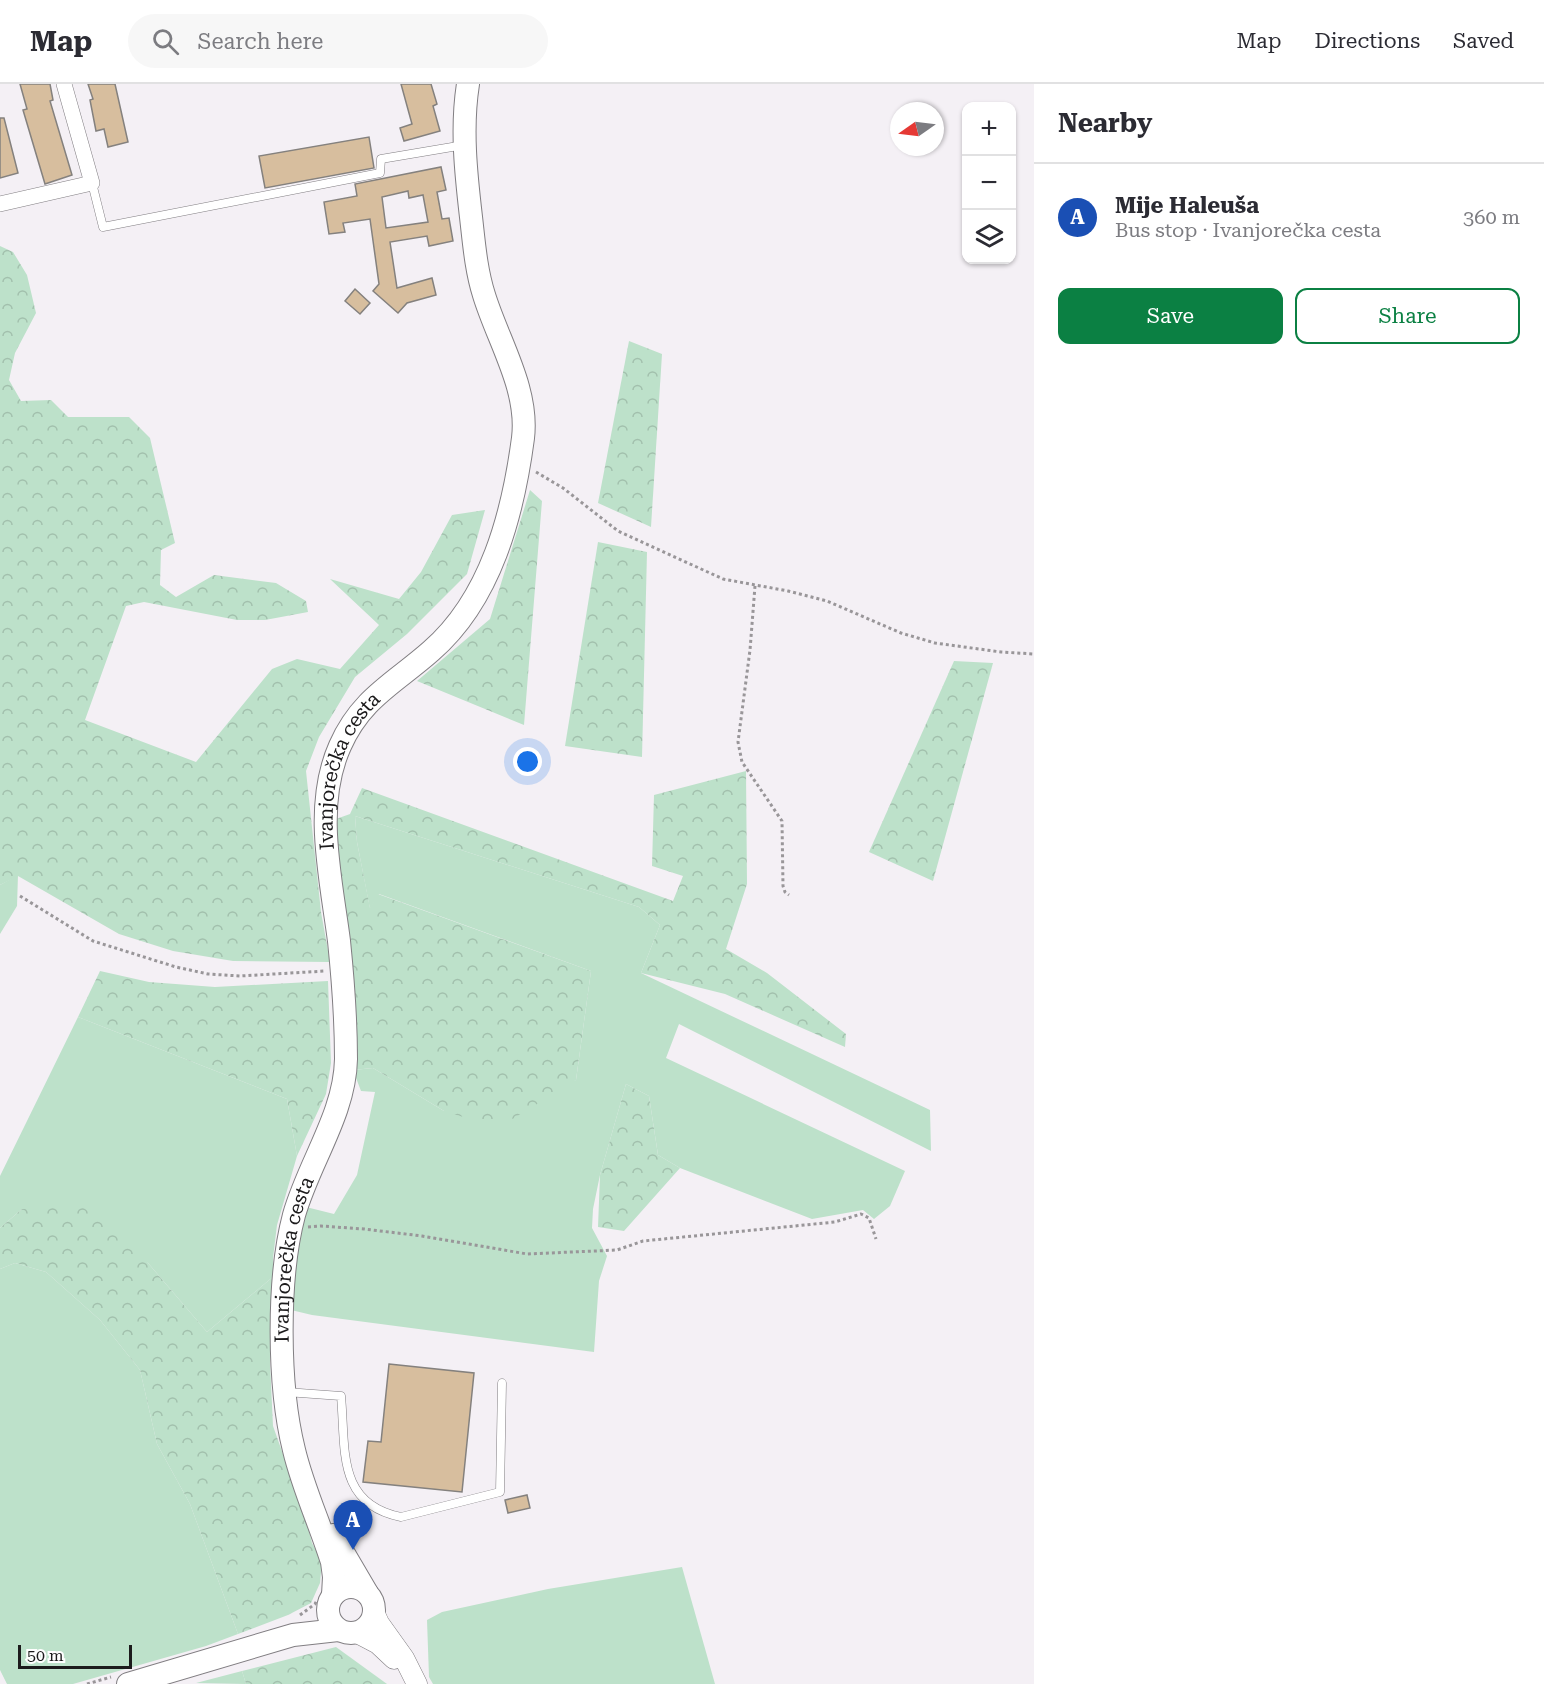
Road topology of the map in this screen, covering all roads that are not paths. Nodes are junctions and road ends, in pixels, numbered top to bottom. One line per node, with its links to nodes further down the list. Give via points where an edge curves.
1 (64, 84): 4 (street)
2 (468, 84): 3 (main road, Ivanjorečka cesta)
3 (465, 145): 4 (lane, via 381,159 380,173 103,226); 7 (main road, Ivanjorečka cesta, via 480,282 519,392 524,434 498,548 477,595 433,650 395,678 355,718 330,775 329,865 342,969 346,1058 342,1094 298,1202 292,1228 285,1267)
4 (92, 183): 5 (street)
5 (0, 204)
6 (502, 1383): 7 (lane, via 500,1492 401,1517 372,1508 357,1494 348,1474 341,1396)
7 (284, 1392): 8 (main road, Ivanjorečka cesta, via 295,1455)
8 (314, 1506): 9 (main road, Ivanjorečka cesta, via 332,1562 334,1577); 10 (main road, Ivanjorečka cesta)
9 (327, 1597): 10 (main road, via 353,1587); 11 (main road, via 314,1619); 12 (main road, via 328,1618)
10 (370, 1602): 12 (main road, via 369,1625); 14 (street)
11 (296, 1625): 12 (main road); 13 (main road)
12 (348, 1631): 14 (street, via 369,1638 386,1651)
13 (123, 1679)
14 (417, 1684)

